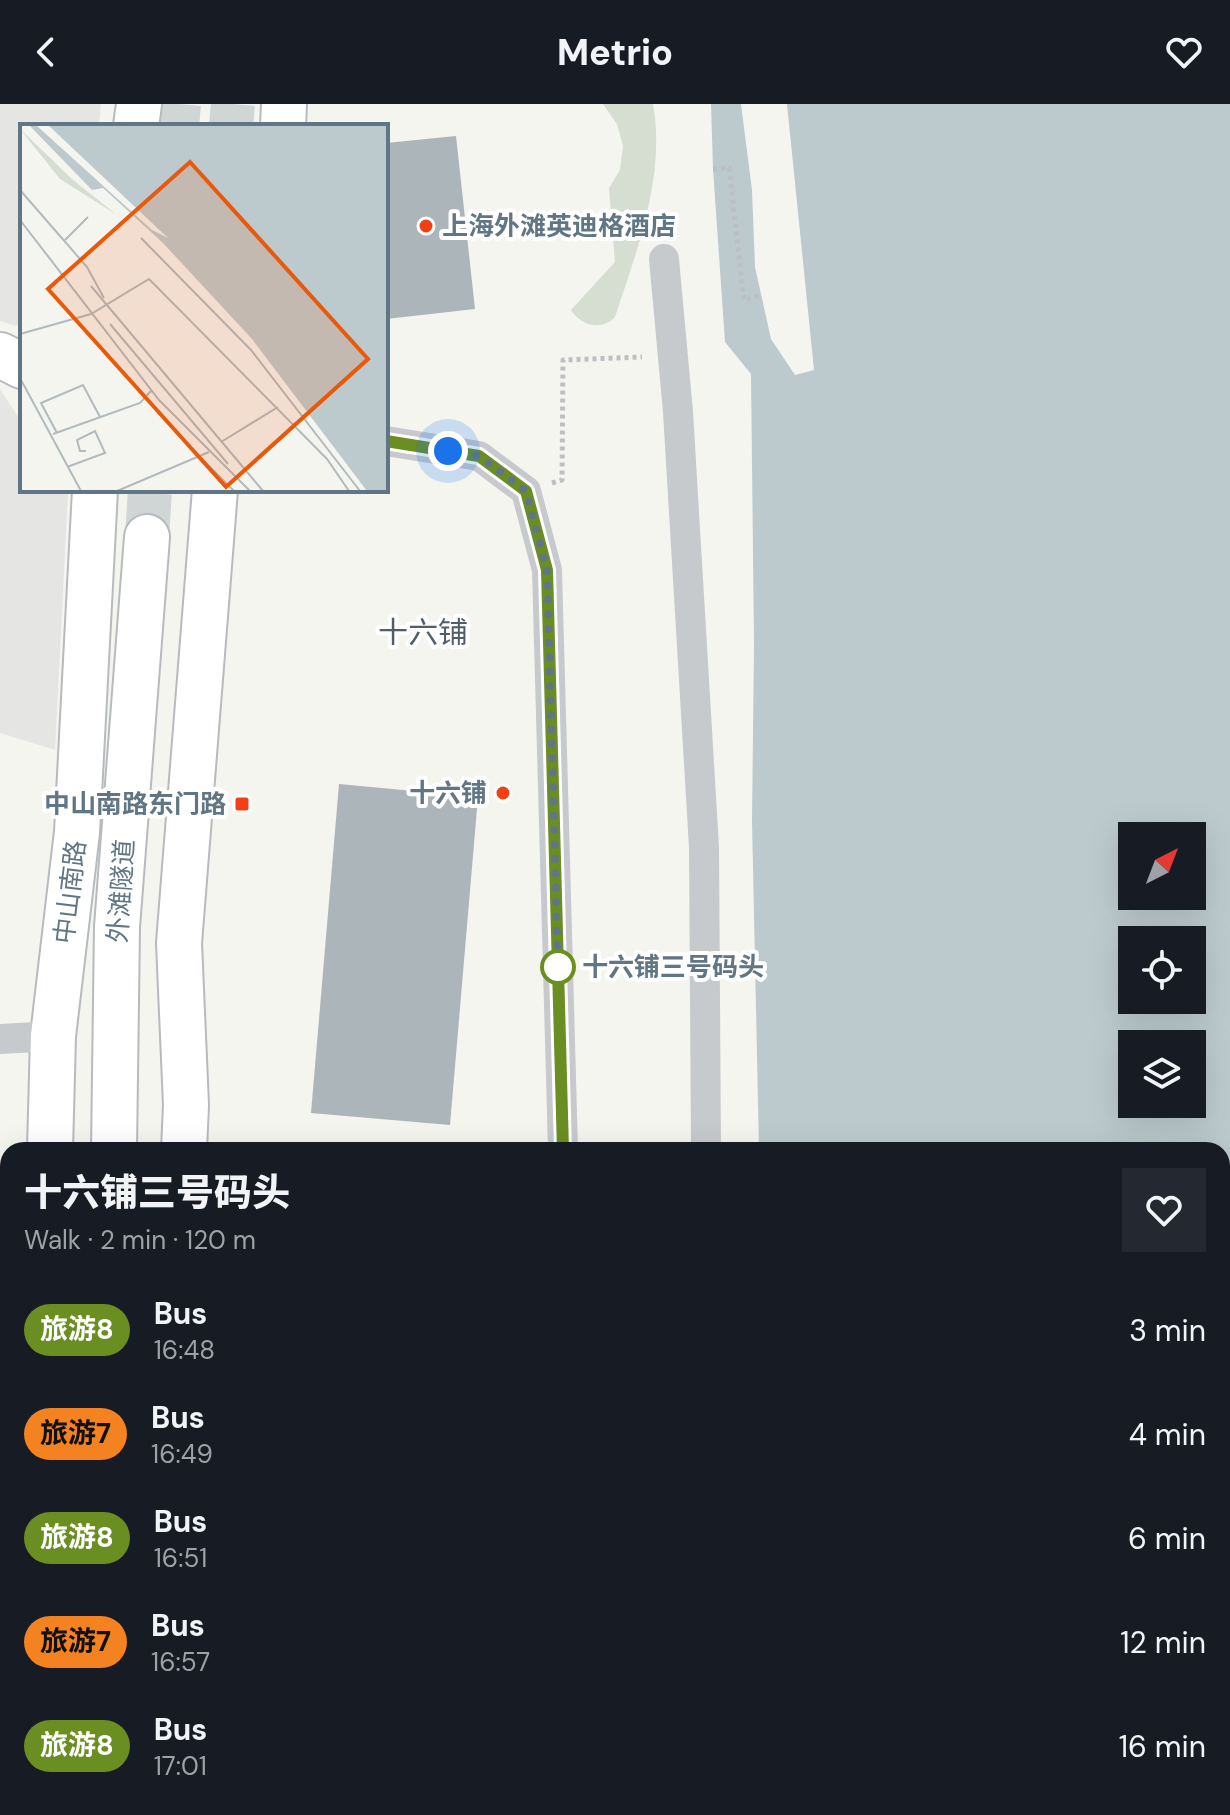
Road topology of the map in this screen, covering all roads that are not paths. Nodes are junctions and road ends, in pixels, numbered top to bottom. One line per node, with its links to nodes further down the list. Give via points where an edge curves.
1 (139, 104): 3 (main road)
2 (284, 104): 4 (main road)
3 (136, 124)
4 (283, 124)
5 (664, 259): 18 (street, via 704,847)
6 (0, 355): 7 (main road)
7 (20, 365)
8 (388, 441): 17 (street, via 479,456 526,491 547,570)
9 (95, 492): 12 (main road, 中山南路, via 77,832)
10 (215, 492): 16 (main road, via 179,943)
11 (147, 537): 15 (main road, 外滩隧道, via 117,927)
12 (53, 1036): 13 (street); 14 (main road, 中山南路)
13 (0, 1039)
14 (50, 1142)
15 (114, 1142)
16 (184, 1142)
17 (563, 1142)
18 (706, 1142)

